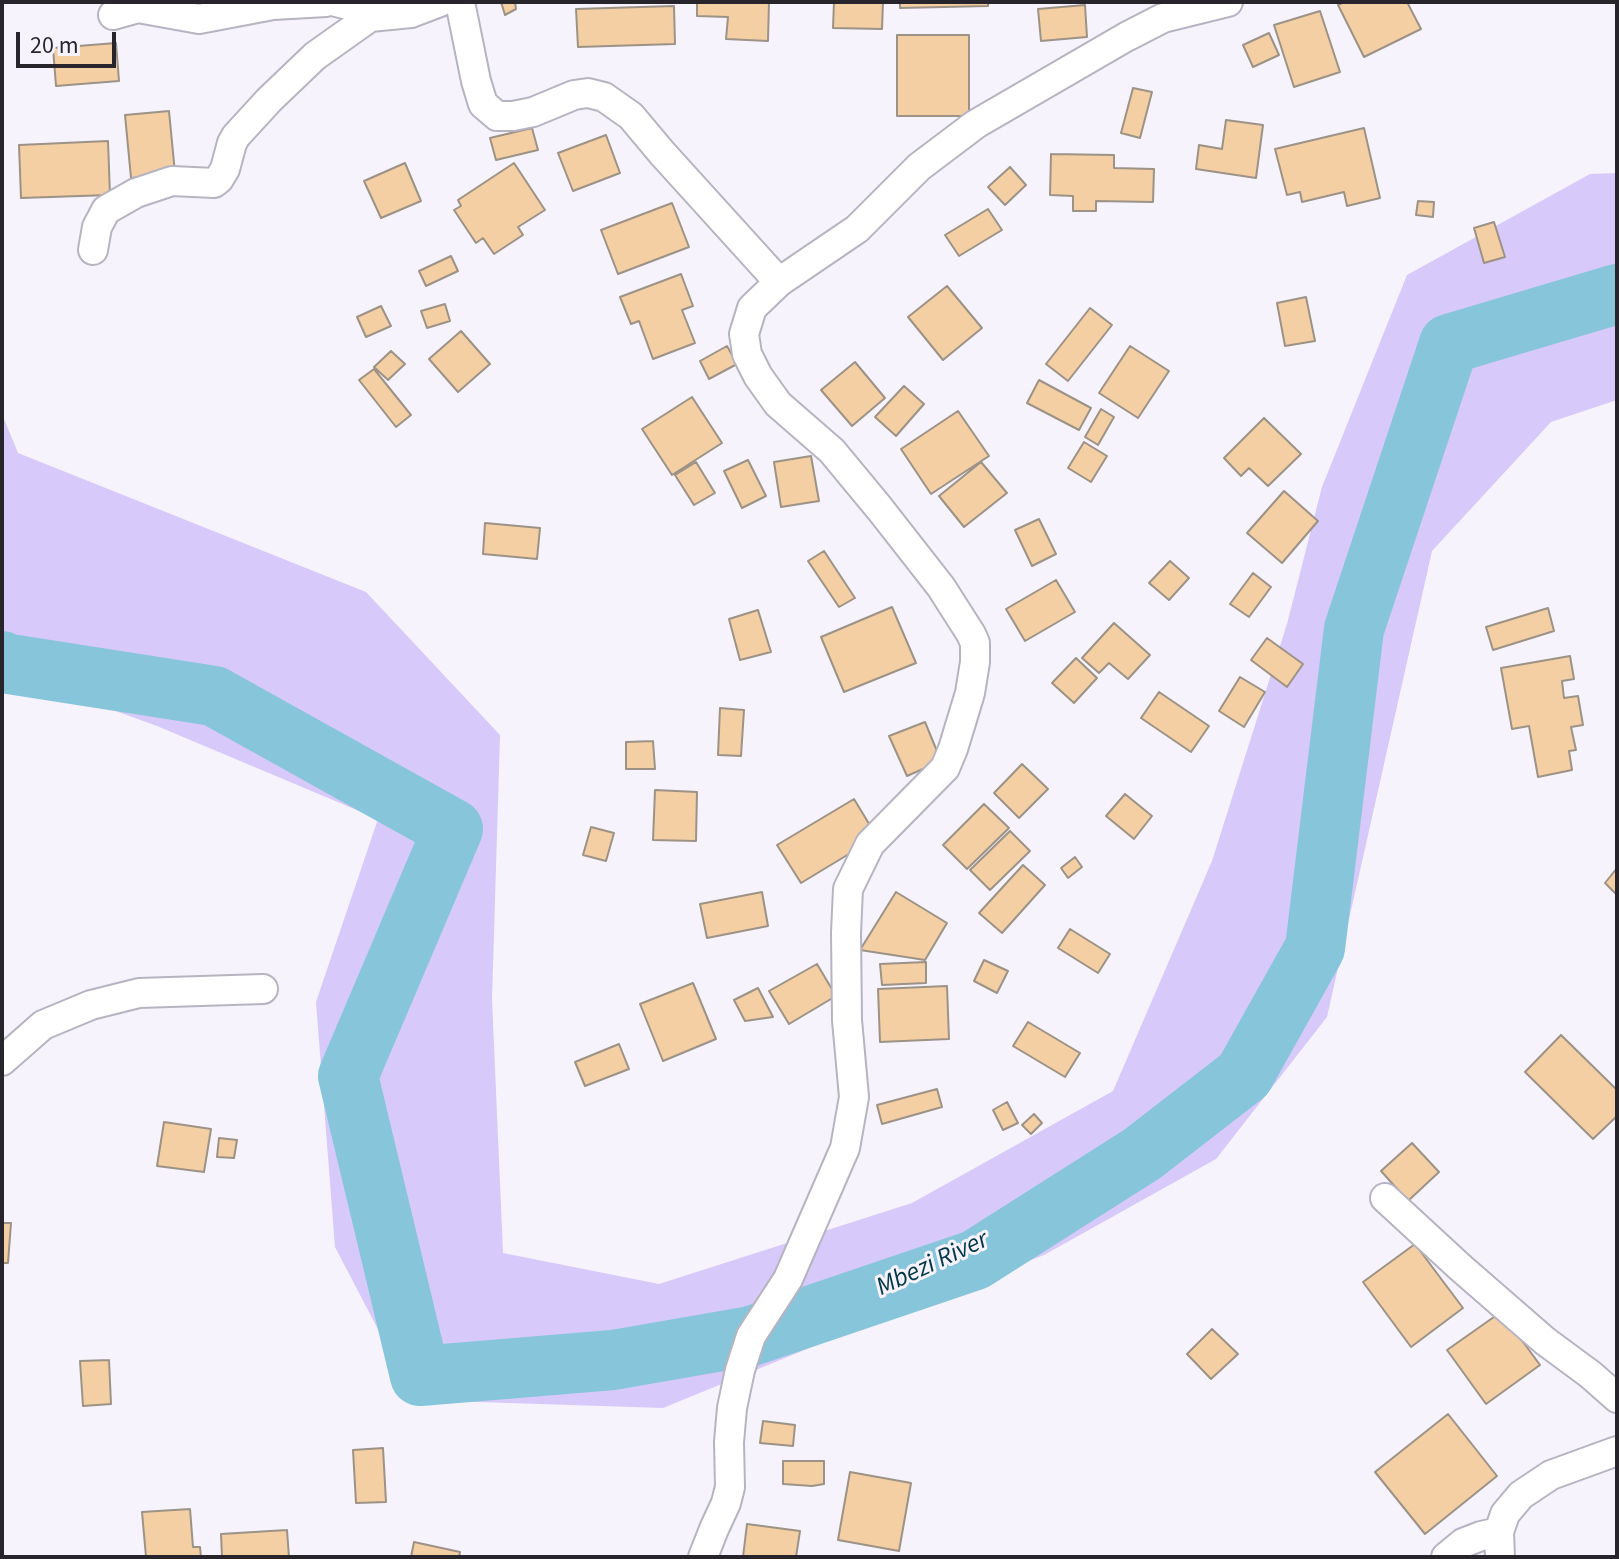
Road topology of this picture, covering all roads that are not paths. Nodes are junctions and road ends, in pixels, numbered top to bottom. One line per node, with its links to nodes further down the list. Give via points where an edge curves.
1 (326, 2): 7 (street, via 273,5 199,19 138,8)
2 (336, 2): 6 (street)
3 (440, 2): 6 (street)
4 (460, 2): 9 (street, via 483,104 497,116 513,116 574,95 604,97 631,116)
5 (1228, 2): 9 (street, via 1163,18 976,124 919,167 857,229)
6 (411, 13): 8 (street, via 370,17 315,56 236,136 225,169 214,183 172,181 106,210)
7 (113, 15)
8 (93, 250)
9 (779, 282): 16 (street, via 752,308 744,334 758,376 778,404 832,451 941,587 971,634 975,662 945,768 870,844 848,889 847,1020 854,1097 845,1148 788,1279 751,1336 732,1408 730,1487)
10 (263, 989): 11 (street, via 139,993 91,1005 43,1025)
11 (2, 1061)
12 (1385, 1198): 13 (street)
13 (1617, 1398)
14 (1617, 1451): 15 (street, via 1551,1475 1521,1495 1505,1514)
15 (1499, 1544): 17 (street, via 1481,1536)
16 (703, 1557)
17 (1446, 1557)

